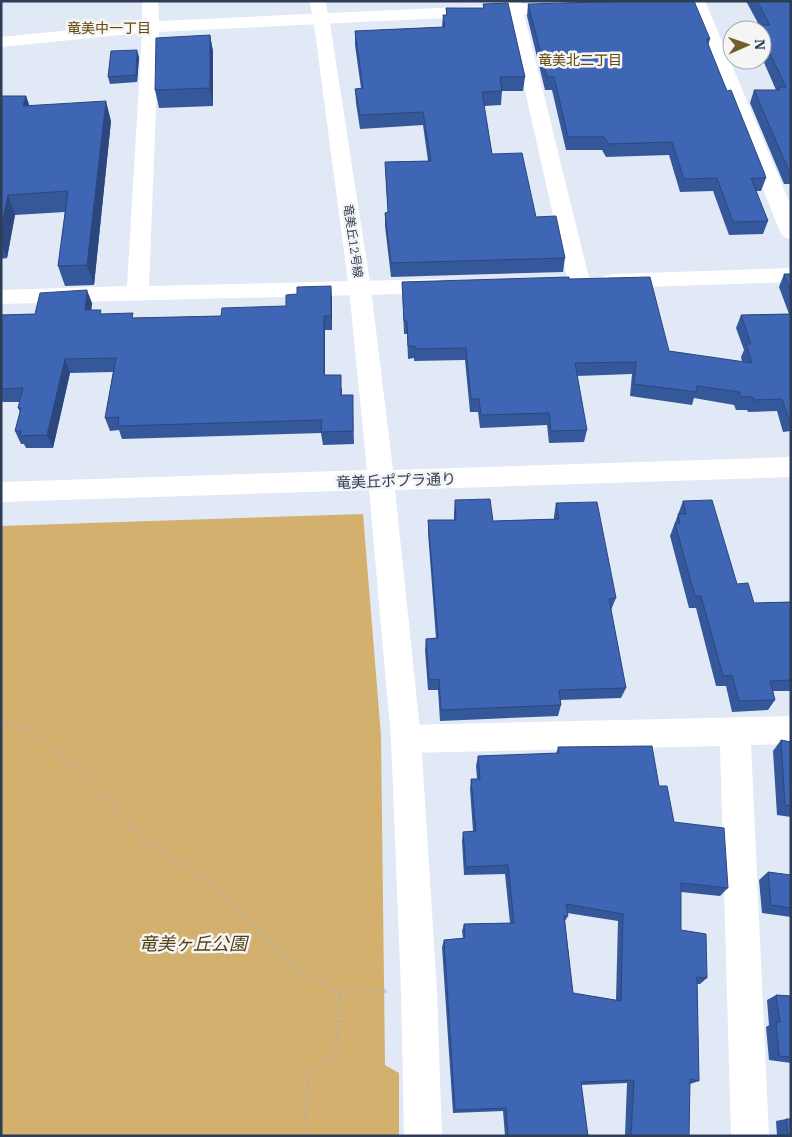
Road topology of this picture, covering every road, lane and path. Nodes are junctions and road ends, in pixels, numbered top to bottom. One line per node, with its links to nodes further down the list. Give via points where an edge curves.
1 (150, 1): 6 (street)
2 (697, 1): 8 (street)
3 (514, 5): 4 (street); 5 (street); 9 (street, via 569,282)
4 (581, 6)
5 (319, 9): 6 (street, via 229,16); 11 (street, 竜美丘12号線)
6 (152, 27): 7 (street); 12 (street)
7 (1, 42)
8 (791, 232)
9 (791, 275)
10 (459, 286): 11 (street)
11 (360, 289): 12 (street); 15 (street, 竜美丘12号線)
12 (138, 294): 13 (street)
13 (1, 297)
14 (791, 467): 15 (street, 竜美丘ポプラ通り)
15 (381, 481): 16 (street, 竜美丘ポプラ通り); 20 (street, 竜美丘12号線)
16 (1, 492)
17 (1, 722): 22 (path, via 33,733 71,762 144,839 214,884 293,968)
18 (791, 730): 19 (street)
19 (734, 733): 20 (street); 25 (street)
20 (406, 739): 21 (street, 竜美丘12号線)
21 (419, 991): 22 (path); 24 (street, 竜美丘12号線)
22 (340, 992): 23 (path, via 337,1050 308,1077)
23 (304, 1136)
24 (423, 1136)
25 (750, 1136)

